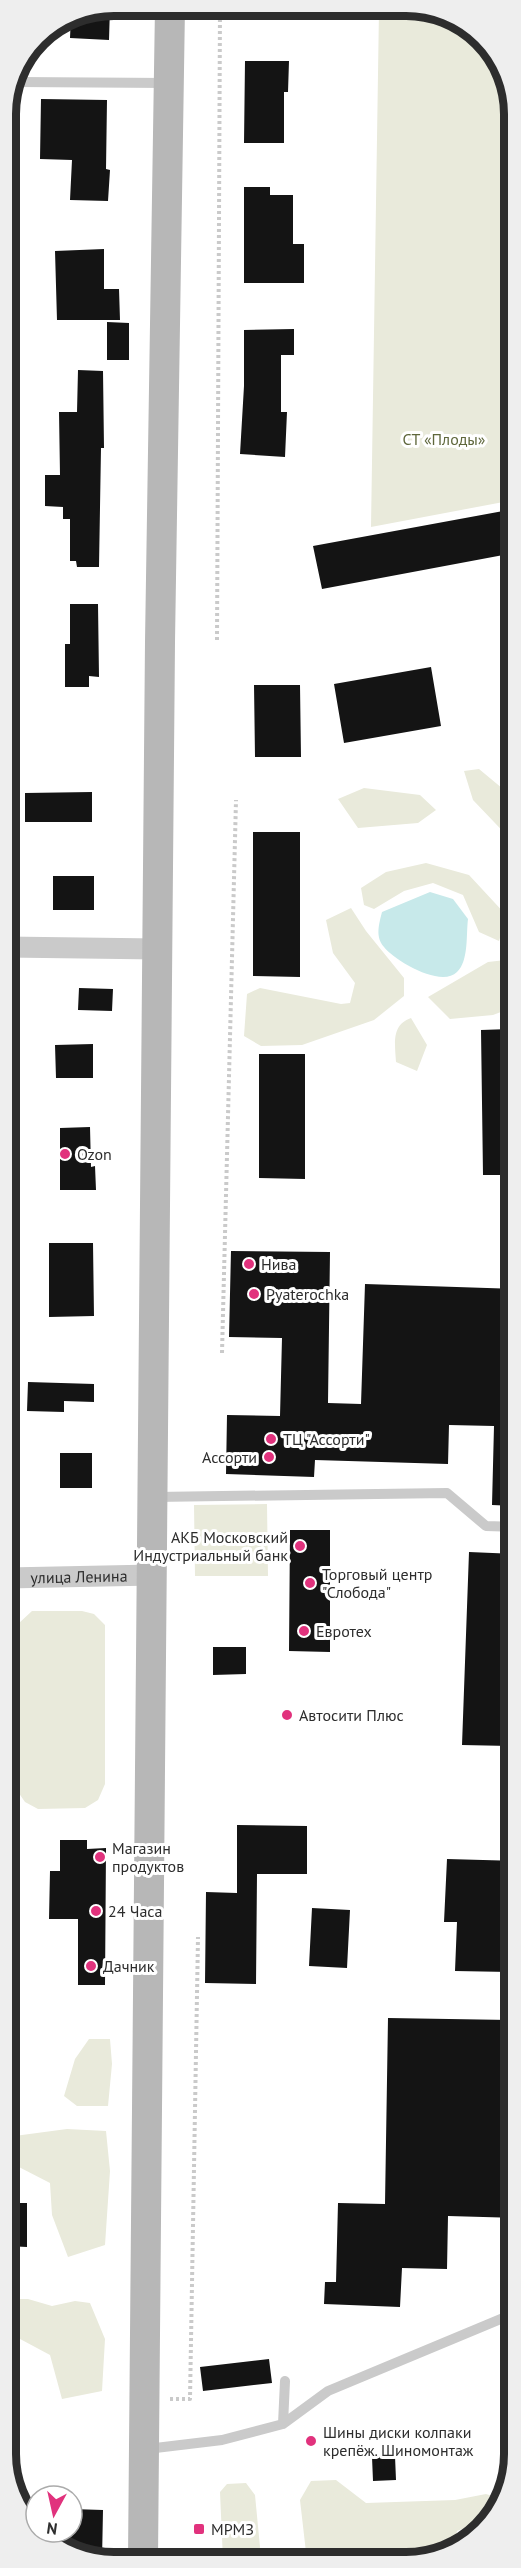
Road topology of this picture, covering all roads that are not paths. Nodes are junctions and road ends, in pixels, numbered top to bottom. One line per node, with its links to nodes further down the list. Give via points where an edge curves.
1 (170, 16): 3 (main road)
2 (23, 82): 3 (lane)
3 (169, 83): 5 (main road)
4 (17, 947): 5 (street)
5 (158, 949): 6 (main road)
6 (153, 1497): 7 (lane, via 447,1492 486,1526); 8 (main road)
7 (504, 1527)
8 (153, 1575): 9 (street, улица Ленина); 13 (main road)
9 (16, 1578)
10 (504, 2318): 12 (lane, via 328,2391)
11 (285, 2380): 12 (lane)
12 (283, 2424): 13 (lane, via 222,2440)
13 (144, 2450): 14 (main road)
14 (142, 2552)

